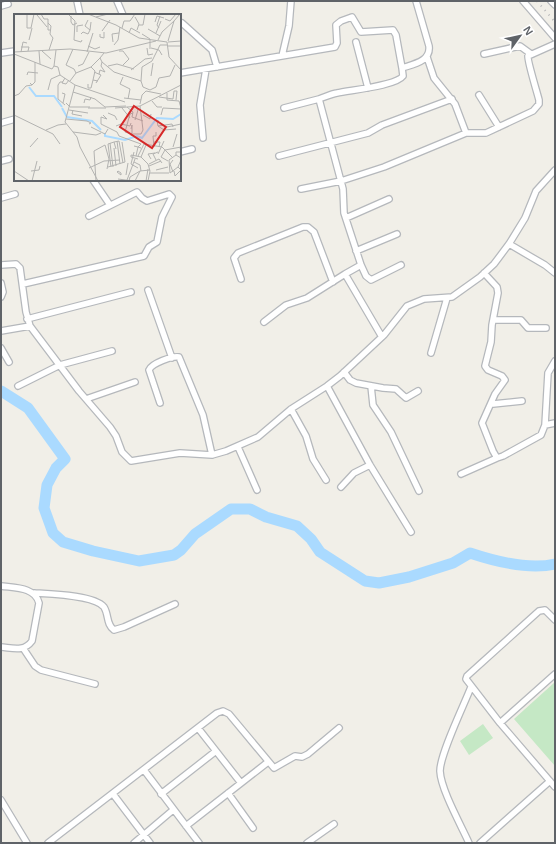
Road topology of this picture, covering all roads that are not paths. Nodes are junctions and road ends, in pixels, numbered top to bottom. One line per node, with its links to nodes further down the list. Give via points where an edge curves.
1 (76, 1): 10 (street)
2 (117, 1): 11 (street)
3 (291, 1): 20 (street, via 289,26)
4 (416, 1): 21 (street, via 430,51)
5 (523, 1): 13 (street)
6 (551, 1): 8 (street)
7 (8, 4): 9 (street)
8 (555, 5)
9 (1, 6)
10 (80, 14)
11 (123, 14)
12 (182, 23): 22 (street, via 212,50)
13 (555, 38)
14 (356, 42): 26 (street)
15 (555, 44): 19 (street)
16 (14, 51): 17 (street)
17 (1, 53)
18 (484, 54): 19 (street, via 520,46)
19 (531, 54): 33 (street, via 527,59 539,104 533,111)
20 (282, 56): 22 (street); 23 (street, via 335,47 336,25 352,17 361,32 393,30)
21 (427, 57): 23 (street); 29 (street, via 434,78)
22 (218, 67): 24 (street)
23 (402, 68): 26 (street, via 401,79)
24 (206, 69): 25 (street); 35 (street, via 200,105)
25 (181, 73)
26 (368, 88): 28 (street)
27 (479, 95): 33 (street)
28 (319, 99): 30 (street); 36 (street)
29 (452, 99): 34 (street); 36 (street, via 382,125 368,133)
30 (284, 108)
31 (14, 119): 32 (street)
32 (1, 123)
33 (499, 127): 34 (street, via 482,134)
34 (466, 133): 43 (street, via 384,167)
35 (203, 138)
36 (331, 144): 39 (street); 43 (street)
37 (192, 149): 38 (street)
38 (181, 152)
39 (279, 156)
40 (9, 159): 41 (street)
41 (1, 161)
42 (555, 170): 53 (street, via 536,191 525,218)
43 (341, 180): 45 (street); 51 (street)
44 (94, 181): 49 (street)
45 (301, 189)
46 (15, 194): 47 (street)
47 (1, 198)
48 (389, 198): 51 (street)
49 (110, 205): 50 (street); 64 (street, via 137,192 147,201 169,194 172,197 162,217 156,242 149,247 144,256)
50 (89, 216)
51 (346, 218): 54 (street)
52 (398, 234): 54 (street)
53 (509, 244): 58 (street); 59 (street)
54 (356, 251): 56 (street)
55 (1, 265): 64 (street, via 19,265)
56 (361, 265): 57 (street, via 371,280); 60 (street)
57 (401, 265)
58 (484, 273): 68 (street, via 459,293); 70 (street, via 498,290)
59 (555, 273)
60 (345, 274): 62 (street); 75 (street)
61 (241, 279): 62 (street, via 234,258 238,253 308,227 314,232)
62 (333, 282): 71 (street, via 303,300 286,305)
63 (1, 283): 67 (street)
64 (23, 284): 69 (street)
65 (148, 290): 79 (street)
66 (130, 292): 69 (street)
67 (1, 297)
68 (447, 298): 75 (street, via 424,299 407,306); 78 (street)
69 (27, 319): 72 (street)
70 (493, 320): 73 (street, via 521,320 528,328); 92 (street, via 485,366 505,380)
71 (264, 322)
72 (30, 326): 74 (street); 82 (street)
73 (546, 328)
74 (1, 331)
75 (382, 337): 83 (street)
76 (1, 348): 81 (street)
77 (112, 351): 82 (street)
78 (431, 352)
79 (172, 358): 91 (street, via 152,366 149,370); 97 (street, via 177,356 181,359 205,421)
80 (555, 361): 95 (street, via 548,373)
81 (9, 362)
82 (60, 365): 85 (street); 89 (street)
83 (344, 372): 86 (street); 87 (street, via 353,382)
84 (135, 382): 89 (street)
85 (18, 386)
86 (327, 386): 93 (street); 99 (street)
87 (371, 386): 88 (street, via 396,389 406,398); 104 (street, via 373,405 391,432)
88 (418, 391)
89 (86, 399): 97 (street, via 110,427 122,452 131,461 180,452)
90 (522, 401): 92 (street)
91 (160, 403)
92 (492, 404): 98 (street, via 482,423)
93 (291, 409): 96 (street, via 258,437); 101 (street, via 306,436 312,459)
94 (555, 423): 95 (street)
95 (545, 425): 98 (street, via 542,435)
96 (238, 447): 97 (street); 103 (street)
97 (212, 455)
98 (497, 458): 100 (street)
99 (370, 465): 102 (street, via 354,473); 105 (street)
100 (461, 474)
101 (326, 480)
102 (341, 487)
103 (257, 490)
104 (419, 491)
105 (411, 532)
106 (1, 586): 107 (street)
107 (34, 593): 108 (street, via 93,600 104,608 109,624 114,630); 111 (street, via 39,603 32,641)
108 (174, 604)
109 (555, 620): 114 (street, via 545,610 539,611 467,676)
110 (1, 647): 111 (street)
111 (23, 648): 113 (street, via 41,670)
112 (555, 674): 115 (street)
113 (94, 684)
114 (471, 687): 115 (street); 139 (street, via 446,749 440,772)
115 (500, 723): 121 (street)
116 (198, 728): 118 (street); 119 (street, via 223,711 229,714); 120 (street)
117 (339, 728): 119 (street, via 302,757 295,756 275,768)
118 (216, 751): 122 (street); 125 (street)
119 (268, 762): 122 (street)
120 (144, 770): 124 (street); 125 (street)
121 (550, 781): 123 (street); 140 (street)
122 (241, 783): 126 (street)
123 (555, 787)
124 (113, 794): 132 (street); 134 (street)
125 (161, 794): 128 (street)
126 (228, 794): 130 (street); 131 (street)
127 (1, 800): 133 (street)
128 (173, 810): 130 (street); 132 (street)
129 (334, 824): 138 (street)
130 (186, 826): 137 (street)
131 (253, 828)
132 (144, 835): 135 (street); 136 (street)
133 (27, 843)
134 (48, 843)
135 (134, 843)
136 (150, 843)
137 (199, 843)
138 (306, 843)
139 (469, 843)
140 (480, 843)

